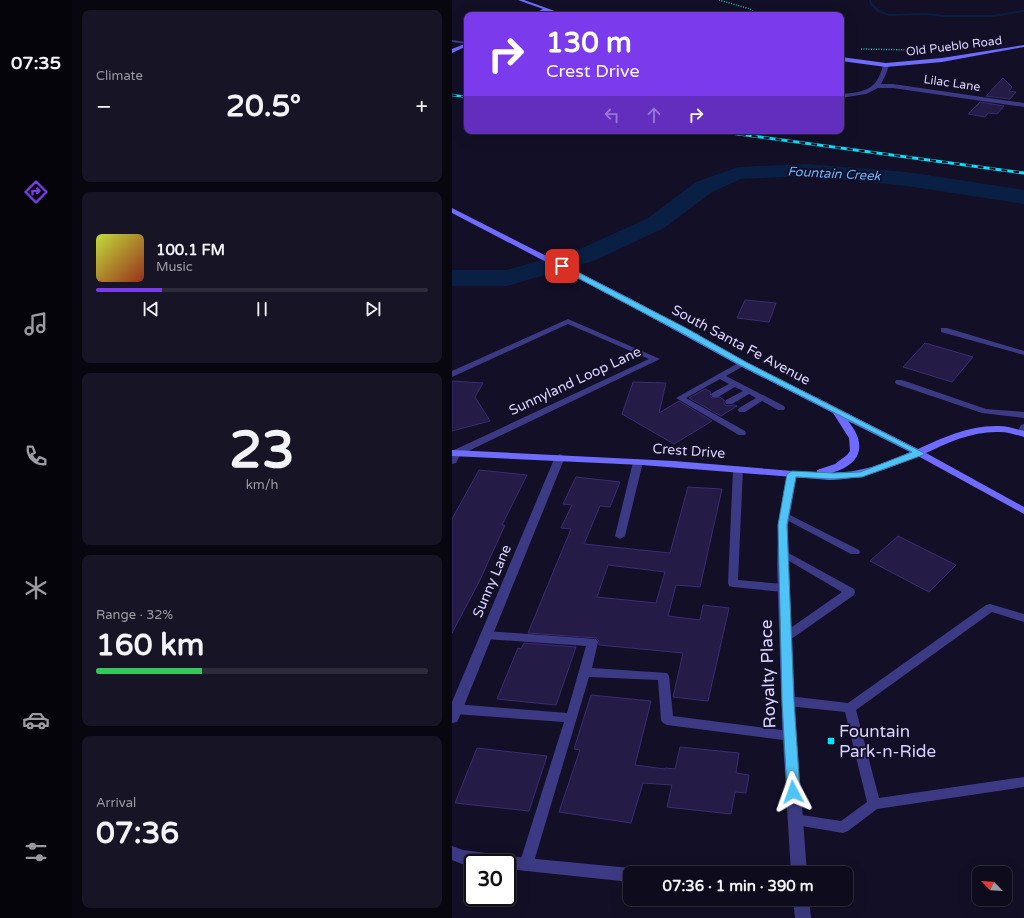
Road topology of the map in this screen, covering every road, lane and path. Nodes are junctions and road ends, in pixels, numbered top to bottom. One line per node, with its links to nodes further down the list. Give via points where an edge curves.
1 (520, 0): 3 (main road)
2 (719, 0): 6 (path)
3 (547, 9): 4 (main road); 5 (main road)
4 (540, 12)
5 (556, 12)
6 (754, 12)
7 (452, 41): 8 (street)
8 (464, 43)
9 (464, 45): 13 (main road)
10 (1024, 46): 15 (main road, Old Pueblo Road, via 942,60)
11 (857, 49): 12 (path)
12 (917, 50)
13 (452, 51)
14 (844, 59): 15 (main road, Old Pueblo Road)
15 (886, 65): 16 (street)
16 (877, 86): 17 (street, via 864,94); 18 (street, Lilac Lane, via 893,86)
17 (844, 96)
18 (1024, 105)
19 (452, 210): 22 (main road, South Santa Fe Avenue)
20 (944, 330): 21 (lane)
21 (1024, 352)
22 (743, 364): 24 (lane); 33 (main road, South Santa Fe Avenue)
23 (452, 374): 44 (street, Sunnyland Loop Lane, via 568,321 656,359)
24 (720, 376): 26 (lane); 32 (lane, via 680,398)
25 (899, 382): 38 (lane, via 985,411)
26 (735, 384): 27 (lane); 28 (lane)
27 (749, 391): 29 (lane); 31 (lane)
28 (715, 394)
29 (762, 398): 34 (lane); 36 (lane)
30 (704, 401): 32 (lane)
31 (729, 402)
32 (695, 406): 37 (lane)
33 (830, 407): 43 (main road, South Santa Fe Avenue); 48 (main road, via 853,434 855,452 840,466 826,472)
34 (781, 408)
35 (718, 409): 37 (lane)
36 (742, 410)
37 (708, 414): 40 (lane)
38 (1024, 415)
39 (731, 416): 40 (lane)
40 (721, 421): 42 (lane)
41 (1023, 431): 43 (main road, via 967,432 943,440)
42 (742, 433)
43 (919, 453): 48 (main road, Crest Drive, via 862,474); 49 (main road, South Santa Fe Avenue)
44 (453, 455): 45 (main road, Crest Drive)
45 (560, 457): 46 (main road, Crest Drive); 56 (street, Sunny Lane)
46 (638, 462): 47 (main road, Crest Drive); 51 (lane)
47 (738, 469): 48 (main road, Crest Drive); 54 (lane, via 733,583)
48 (792, 474): 50 (street, Royalty Place)
49 (1024, 511)
50 (784, 515): 52 (lane); 53 (street, Royalty Place)
51 (620, 536)
52 (855, 552)
53 (783, 554): 54 (street, Royalty Place); 57 (lane, via 850,592)
54 (783, 588): 57 (street, Royalty Place)
55 (1024, 618): 60 (lane, via 990,608)
56 (486, 635): 58 (lane, via 592,642); 61 (street, Sunny Lane)
57 (786, 637): 59 (street, Royalty Place)
58 (585, 672): 62 (lane); 63 (lane, via 663,676 667,720)
59 (788, 701): 60 (lane); 63 (street, Royalty Place)
60 (850, 708): 65 (lane)
61 (454, 713): 62 (lane)
62 (571, 718): 68 (lane)
63 (790, 736): 66 (street, Royalty Place)
64 (1024, 782): 65 (lane)
65 (874, 804): 66 (lane, via 843,827)
66 (795, 820): 69 (street, Royalty Place)
67 (452, 853): 68 (street, via 462,857)
68 (526, 865): 70 (street)
69 (798, 866)
70 (623, 874)
71 (802, 906): 72 (street)
72 (803, 918)

